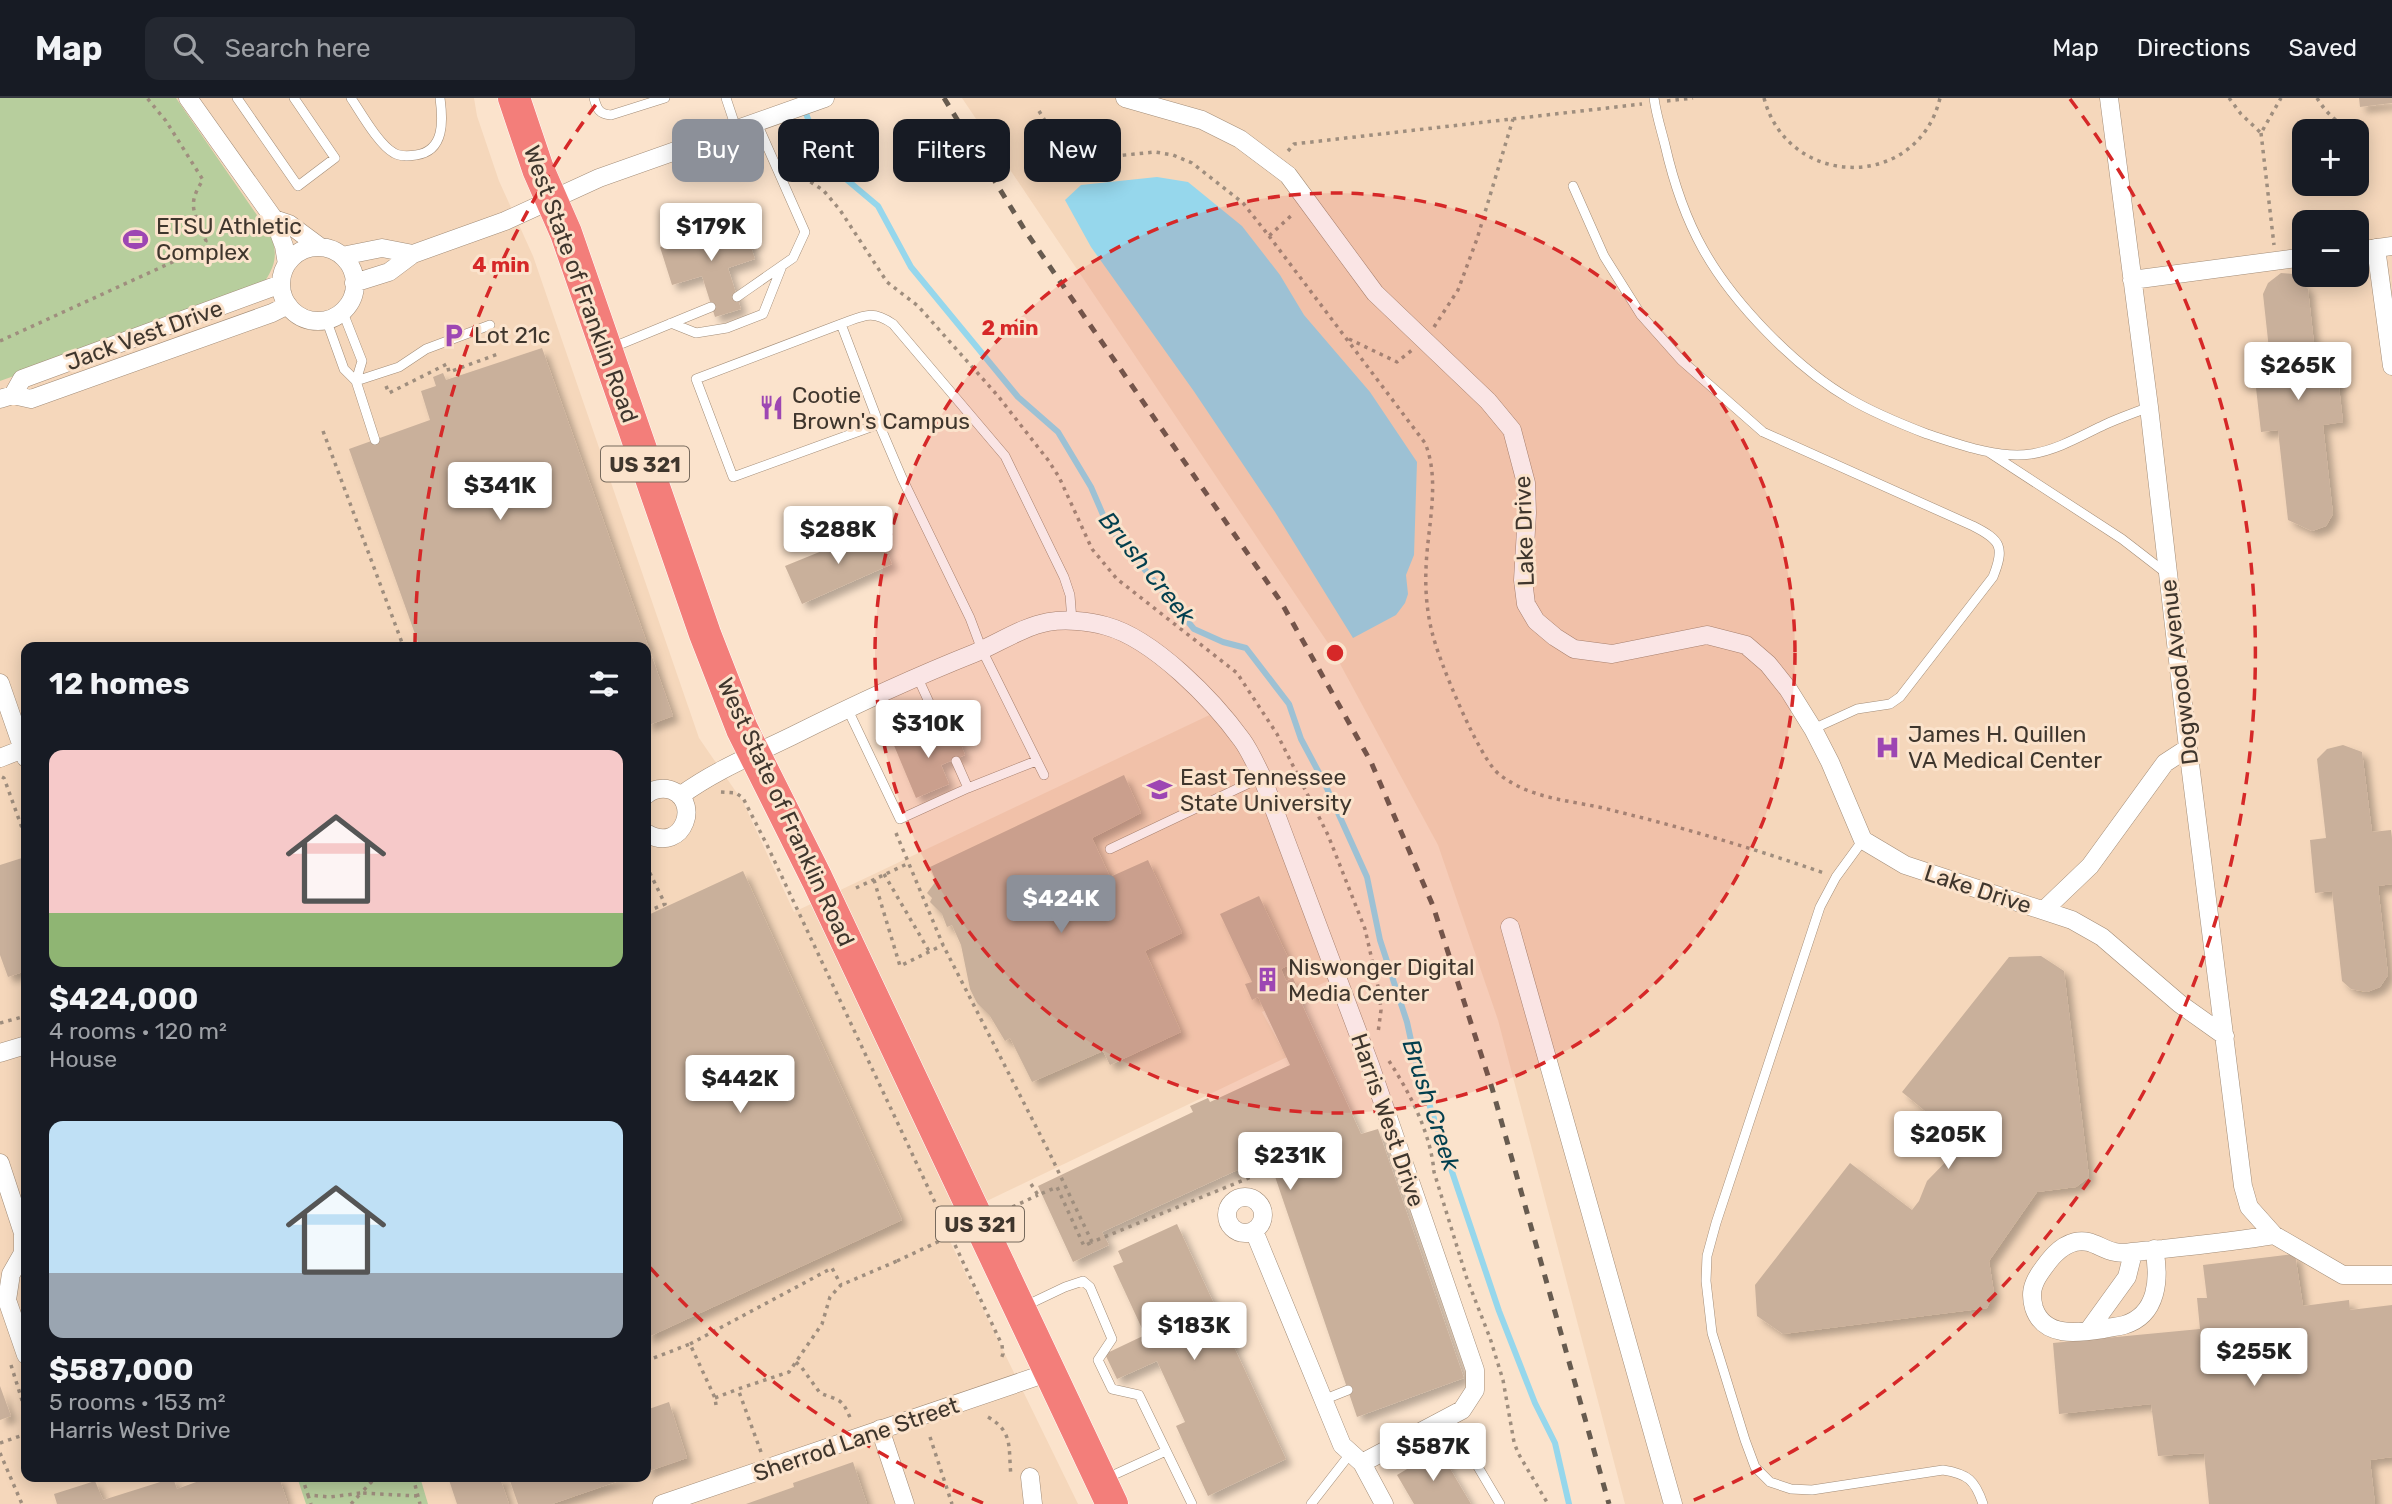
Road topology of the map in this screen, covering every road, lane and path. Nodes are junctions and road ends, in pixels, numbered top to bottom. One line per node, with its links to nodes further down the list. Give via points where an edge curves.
1 (147, 98): 57 (path, via 203,180 192,201 206,241 201,249)
2 (188, 98): 34 (street)
3 (237, 98): 4 (lane, via 298,186 335,158)
4 (294, 98)
5 (351, 98): 6 (lane, via 386,145 403,156 423,154 438,140)
6 (440, 98)
7 (514, 98): 32 (highway, West State of Franklin Road / US 321)
8 (594, 98): 9 (lane, via 597,110 611,115)
9 (664, 98)
10 (726, 98): 23 (lane)
11 (825, 98): 21 (street)
12 (1125, 98): 56 (street, Lake Drive, via 1202,120 1240,139 1288,175 1375,293)
13 (1692, 98): 20 (path)
14 (1764, 98): 15 (path, via 1776,127 1789,143 1823,164 1843,168 1863,168 1901,154 1929,125)
15 (1940, 98)
16 (2109, 98): 44 (street, Dogwood Avenue)
17 (2229, 98): 27 (path)
18 (2281, 98): 27 (path)
19 (2317, 98): 26 (path)
20 (1654, 100): 25 (path); 68 (lane, via 1670,167 1703,249 1736,298 1771,335 1849,399 1905,425)
21 (788, 110): 24 (street); 111 (path, via 798,163 806,179 840,210 887,282 918,306 1048,460 1104,567 1237,673 1277,734 1328,835 1365,929 1381,1010)
22 (1038, 111): 35 (path, via 1068,158 1155,152 1192,163 1243,203)
23 (733, 119)
24 (762, 119)
25 (1513, 119): 30 (path, via 1294,144); 56 (path, via 1458,290)
26 (2334, 119)
27 (2261, 133): 41 (path)
28 (764, 139): 43 (lane, via 806,232 793,258)
29 (672, 151): 32 (street)
30 (1287, 153)
31 (1573, 186): 76 (lane, via 1604,256 1641,315 1681,360 1763,432 1972,526 2000,547 1993,577 1900,697 1889,704 1857,709)
32 (551, 200): 38 (street); 58 (highway, West State of Franklin Road / US 321)
33 (1295, 205): 35 (path, via 1294,213)
34 (274, 219): 36 (street); 42 (street)
35 (1269, 236): 55 (path)
36 (320, 247): 39 (street); 42 (street, via 299,252)
37 (2384, 247): 60 (street)
38 (413, 254): 39 (street, via 382,248); 45 (street, via 389,272)
39 (342, 256): 45 (street)
40 (2292, 259): 41 (street)
41 (2276, 261): 44 (street)
42 (287, 264): 46 (street)
43 (782, 266): 47 (lane); 52 (lane, via 763,314 727,328 696,333)
44 (2132, 280): 64 (street, Dogwood Avenue)
45 (354, 283): 50 (street, via 353,295)
46 (281, 284): 48 (street); 63 (street, Jack Vest Drive, via 22,379)
47 (737, 297)
48 (288, 305): 51 (street, via 308,319); 63 (street, Jack Vest Drive, via 31,399)
49 (711, 307): 52 (lane)
50 (342, 310): 51 (street); 61 (lane, via 362,361)
51 (326, 319): 61 (lane, via 344,369)
52 (671, 323): 58 (lane)
53 (841, 324): 65 (lane); 65 (lane, via 696,379 733,477); 70 (lane, via 871,314 894,324 1005,456 1064,577)
54 (489, 325): 61 (lane, via 426,349 398,368)
55 (1347, 338): 56 (path, via 1397,362); 100 (path, via 1421,434 1430,454 1426,570 1432,632 1444,668 1497,774 1538,796 1691,830)
56 (1423, 340): 76 (street, Lake Drive, via 1512,430 1526,483 1523,580 1536,621 1574,649 1592,653 1612,654 1707,635 1746,645 1775,672)
57 (0, 341)
58 (606, 350): 80 (highway, West State of Franklin Road / US 321, via 705,634)
59 (498, 354): 62 (path, via 450,372 447,364 389,393)
60 (2392, 366)
61 (356, 382): 67 (lane)
62 (386, 385)
63 (6, 397)
64 (2148, 407): 68 (lane, via 2061,446 2029,454); 69 (street, Dogwood Avenue)
65 (879, 424): 72 (lane)
66 (323, 431): 71 (path)
67 (375, 440)
68 (1989, 452): 69 (lane)
69 (2167, 574): 79 (street, Dogwood Avenue)
70 (1072, 621): 72 (street, Harris West Drive, via 1021,631); 87 (street, Harris West Drive, via 1128,634 1154,652 1219,711 1244,742)
71 (402, 642)
72 (982, 650): 73 (street, Harris West Drive); 84 (lane)
73 (917, 676): 75 (street, Harris West Drive); 77 (lane)
74 (0, 684): 78 (street)
75 (847, 708): 80 (street, Harris West Drive); 88 (lane, via 900,819)
76 (1813, 729): 95 (street, Lake Drive)
77 (944, 735)
78 (21, 743)
79 (2188, 748): 104 (street, via 2165,763 2090,866); 110 (street, Dogwood Avenue)
80 (755, 753): 91 (street, Harris West Drive); 128 (highway, West State of Franklin Road / US 321)
81 (21, 755): 82 (street)
82 (0, 758)
83 (956, 761): 88 (lane)
84 (1036, 761): 85 (lane); 88 (lane)
85 (1044, 775)
86 (0, 777): 92 (path)
87 (1262, 777): 96 (lane); 144 (street, Harris West Drive, via 1370,1065 1475,1370 1475,1390 1462,1410)
88 (968, 788)
89 (651, 792): 91 (street, via 666,789)
90 (715, 794): 134 (path, via 724,791 743,798 767,845 1002,1345)
91 (680, 796): 94 (street, via 687,811 677,833 662,839)
92 (21, 825)
93 (896, 833): 97 (path)
94 (651, 835)
95 (1863, 840): 100 (lane); 104 (street, Lake Drive, via 1905,866)
96 (1111, 849)
97 (909, 863): 98 (path); 106 (path)
98 (884, 874): 101 (path); 107 (path)
99 (651, 875): 103 (path, via 665,904)
100 (1836, 877): 177 (lane, via 1820,907 1707,1256 1712,1333 1755,1467 1770,1482 1812,1490 1943,1470 1961,1473 1976,1486)
101 (874, 880): 102 (path); 107 (path, via 900,966)
102 (856, 888)
103 (651, 910)
104 (2044, 911): 110 (street, Lake Drive, via 2102,937)
105 (1510, 927): 176 (street)
106 (943, 946): 107 (path); 122 (path)
107 (929, 951)
108 (21, 1018): 109 (path)
109 (0, 1024)
110 (2225, 1036): 121 (street, Dogwood Avenue, via 2243,1186 2249,1207)
111 (1376, 1041)
112 (21, 1047): 113 (street)
113 (0, 1053)
114 (1384, 1054): 175 (path, via 1400,1077 1433,1154 1434,1172 1467,1279 1503,1380 1514,1442)
115 (0, 1163): 119 (street)
116 (1273, 1168): 122 (path)
117 (1031, 1184): 118 (path)
118 (1038, 1195): 122 (path, via 1057,1187 1084,1246); 127 (path, bridge)
119 (21, 1227)
120 (1254, 1231): 141 (street)
121 (2274, 1236): 123 (street); 126 (street, Dogwood Avenue, via 2343,1275)
122 (1092, 1242)
123 (2154, 1249): 124 (street); 129 (street, via 2157,1291 2149,1306 2124,1325)
124 (2133, 1252): 129 (street, via 2127,1277); 129 (street, via 2075,1242 2061,1248 2035,1280 2031,1292 2041,1321 2064,1332)
125 (21, 1260): 130 (street, via 11,1274 7,1300)
126 (2392, 1275)
127 (841, 1285): 131 (path, via 832,1268); 133 (path)
128 (1020, 1309): 136 (highway, West State of Franklin Road / US 321); 150 (lane, via 1083,1281 1090,1287 1112,1339 1098,1360 1112,1389 1139,1395)
129 (2088, 1331)
130 (21, 1341)
131 (690, 1344): 132 (path); 140 (path)
132 (651, 1359)
133 (796, 1362): 137 (path, via 789,1372); 145 (path, via 820,1393 843,1403)
134 (1000, 1362)
135 (10, 1364): 139 (path)
136 (1050, 1372): 146 (street, Sherrod Lane Street); 159 (highway, West State of Franklin Road / US 321)
137 (738, 1389): 140 (path); 151 (path)
138 (1348, 1390): 141 (lane)
139 (21, 1398)
140 (715, 1398): 142 (path)
141 (1323, 1400): 153 (street, via 1342,1445)
142 (716, 1405)
143 (988, 1417): 155 (path, via 1006,1433)
144 (1449, 1418): 153 (street, Harris West Drive); 174 (lane)
145 (851, 1420)
146 (880, 1429): 167 (street, Sherrod Lane Street); 168 (street)
147 (21, 1436): 149 (path)
148 (930, 1437): 169 (path)
149 (0, 1443)
150 (1166, 1451): 159 (lane); 171 (lane)
151 (761, 1452)
152 (0, 1453): 163 (path)
153 (1356, 1458): 172 (lane); 173 (street)
154 (1030, 1477): 170 (street)
155 (1011, 1480)
156 (304, 1482): 161 (path)
157 (371, 1482): 160 (path)
158 (414, 1482): 162 (path)
159 (1107, 1492)
160 (361, 1493): 161 (path); 162 (path); 165 (path)
161 (308, 1495): 164 (path)
162 (417, 1496): 166 (path)
163 (22, 1504)
164 (311, 1504)
165 (351, 1504)
166 (420, 1504)
167 (662, 1504)
168 (905, 1504)
169 (952, 1504)
170 (1033, 1504)
171 (1192, 1504)
172 (1311, 1504)
173 (1384, 1504)
174 (1500, 1504)
175 (1548, 1504)
176 (1673, 1504)
177 (1983, 1504)

